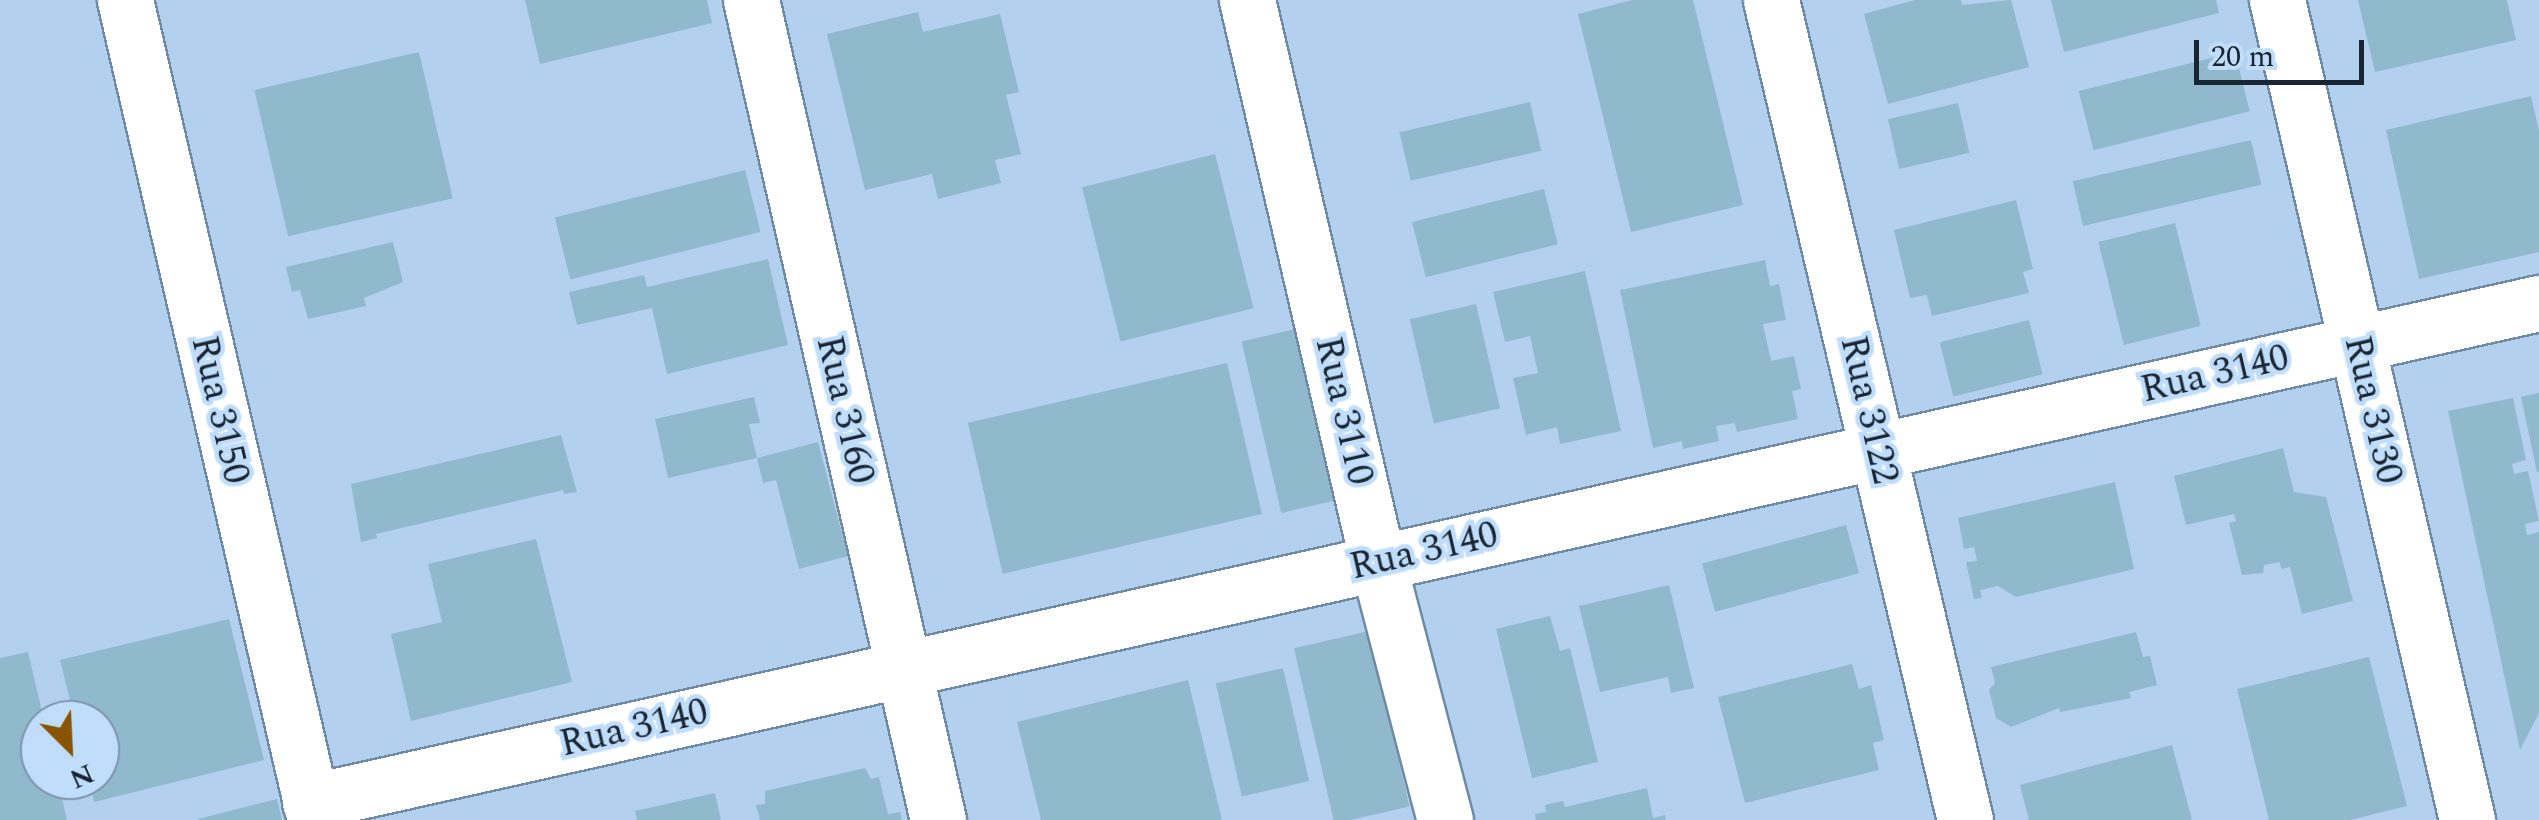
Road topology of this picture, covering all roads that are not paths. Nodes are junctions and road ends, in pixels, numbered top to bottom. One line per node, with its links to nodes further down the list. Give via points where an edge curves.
1 (125, 0): 11 (street, Rua 3150)
2 (751, 0): 10 (street, Rua 3160)
3 (1247, 0): 9 (street, Rua 3110)
4 (1771, 0): 8 (street, Rua 3122)
5 (2276, 0): 7 (street, Rua 3130)
6 (2539, 303): 7 (street, Rua 3140)
7 (2356, 344): 8 (street, Rua 3140); 15 (street, Rua 3130)
8 (1877, 450): 9 (street, Rua 3140); 14 (street, Rua 3122)
9 (1378, 563): 10 (street, Rua 3140); 13 (street, Rua 3110)
10 (902, 669): 11 (street, Rua 3140); 12 (street, Rua 3160)
11 (312, 811)
12 (938, 820)
13 (1444, 820)
14 (1964, 820)
15 (2467, 820)

